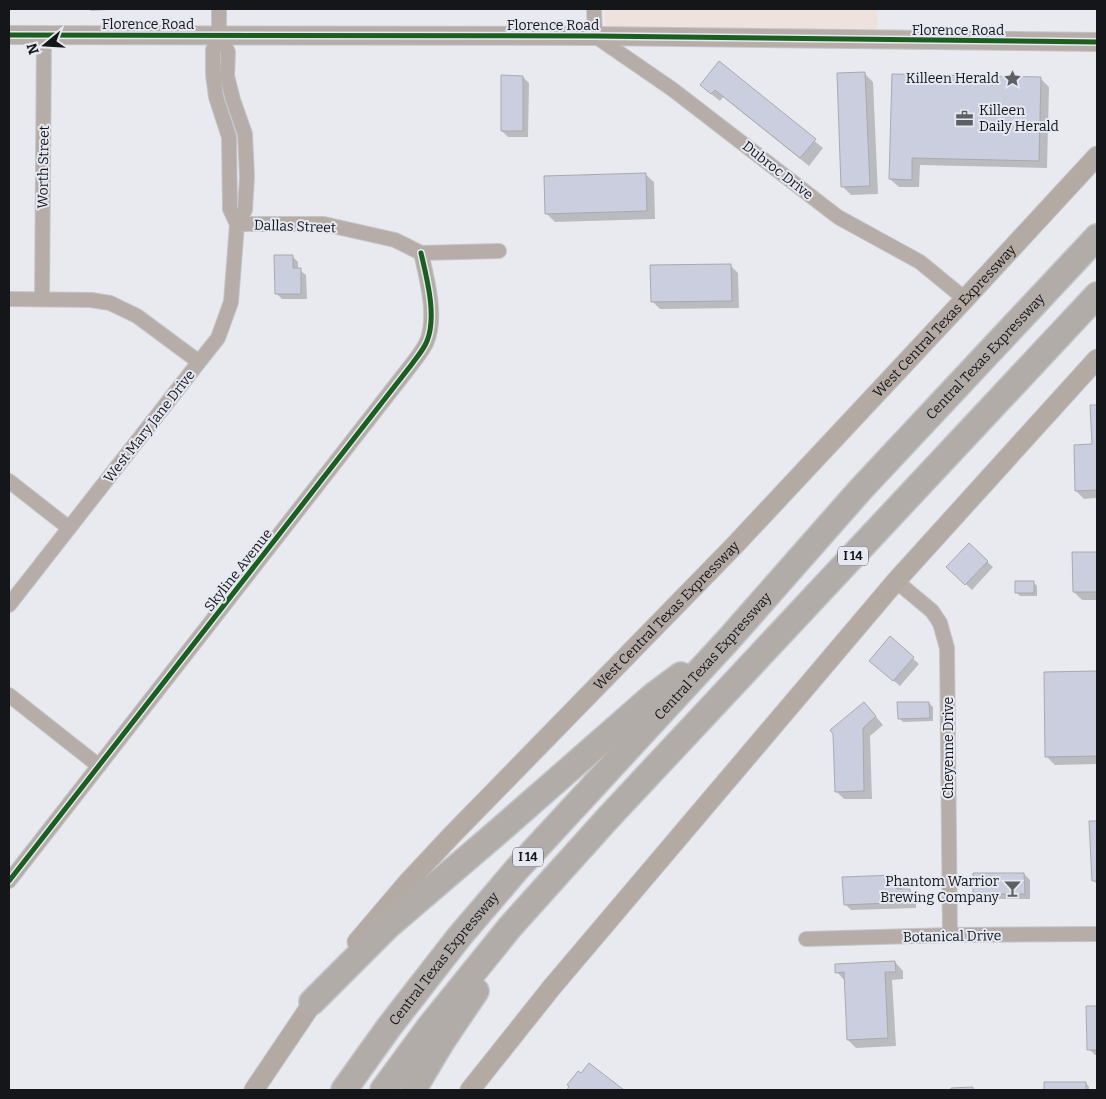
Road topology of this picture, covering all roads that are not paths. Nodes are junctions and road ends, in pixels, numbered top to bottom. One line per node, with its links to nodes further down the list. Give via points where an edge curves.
1 (219, 9): 4 (street, West Mary Jane Drive)
2 (594, 9): 6 (street)
3 (9, 35): 5 (street, Florence Road)
4 (219, 35): 5 (street, Florence Road); 6 (street, Florence Road); 8 (street, West Mary Jane Drive, via 228,52 227,76); 9 (street, West Mary Jane Drive, via 213,50 213,74 216,97)
5 (44, 36): 17 (street, Worth Street)
6 (595, 36): 7 (street, Florence Road); 18 (street, Dubroc Drive, via 672,89 838,216 920,262)
7 (1097, 42)
8 (245, 134): 9 (street); 11 (street, West Mary Jane Drive, via 245,210)
9 (229, 137): 11 (street, West Mary Jane Drive, via 230,209)
10 (1097, 156): 18 (main road, West Central Texas Expressway)
11 (237, 224): 14 (street, Dallas Street, via 324,224 395,240); 20 (street, West Mary Jane Drive, via 232,302 218,338)
12 (1097, 237): 25 (highway, Central Texas Expressway / I 14, via 861,489)
13 (499, 251): 14 (street, Dallas Street)
14 (422, 253): 27 (street, Skyline Avenue, via 430,303 427,341)
15 (1097, 295): 29 (highway, I 14)
16 (9, 298): 17 (street)
17 (42, 299): 20 (street, via 110,303 137,316)
18 (965, 299): 33 (main road, West Central Texas Expressway, via 715,566 408,882 350,950)
19 (1097, 359): 23 (main road)
20 (199, 362): 22 (street, West Mary Jane Drive)
21 (9, 481): 22 (street)
22 (69, 528): 24 (street, West Mary Jane Drive)
23 (896, 581): 31 (street, Cheyenne Drive, via 932,611 940,623 948,648); 38 (main road, via 552,988)
24 (9, 605)
25 (729, 639): 33 (highway, via 654,695 388,926); 35 (highway, Central Texas Expressway / I 14, via 465,929)
26 (9, 695): 27 (street)
27 (99, 766): 28 (street, Skyline Avenue)
28 (9, 880)
29 (510, 927): 36 (highway, I 14); 37 (highway, via 492,968)
30 (1097, 934): 31 (street, Botanical Drive)
31 (950, 935): 32 (street, Botanical Drive)
32 (806, 939)
33 (312, 1002): 34 (main road, West Central Texas Expressway)
34 (254, 1090)
35 (344, 1090)
36 (383, 1090)
37 (413, 1090)
38 (470, 1090)

